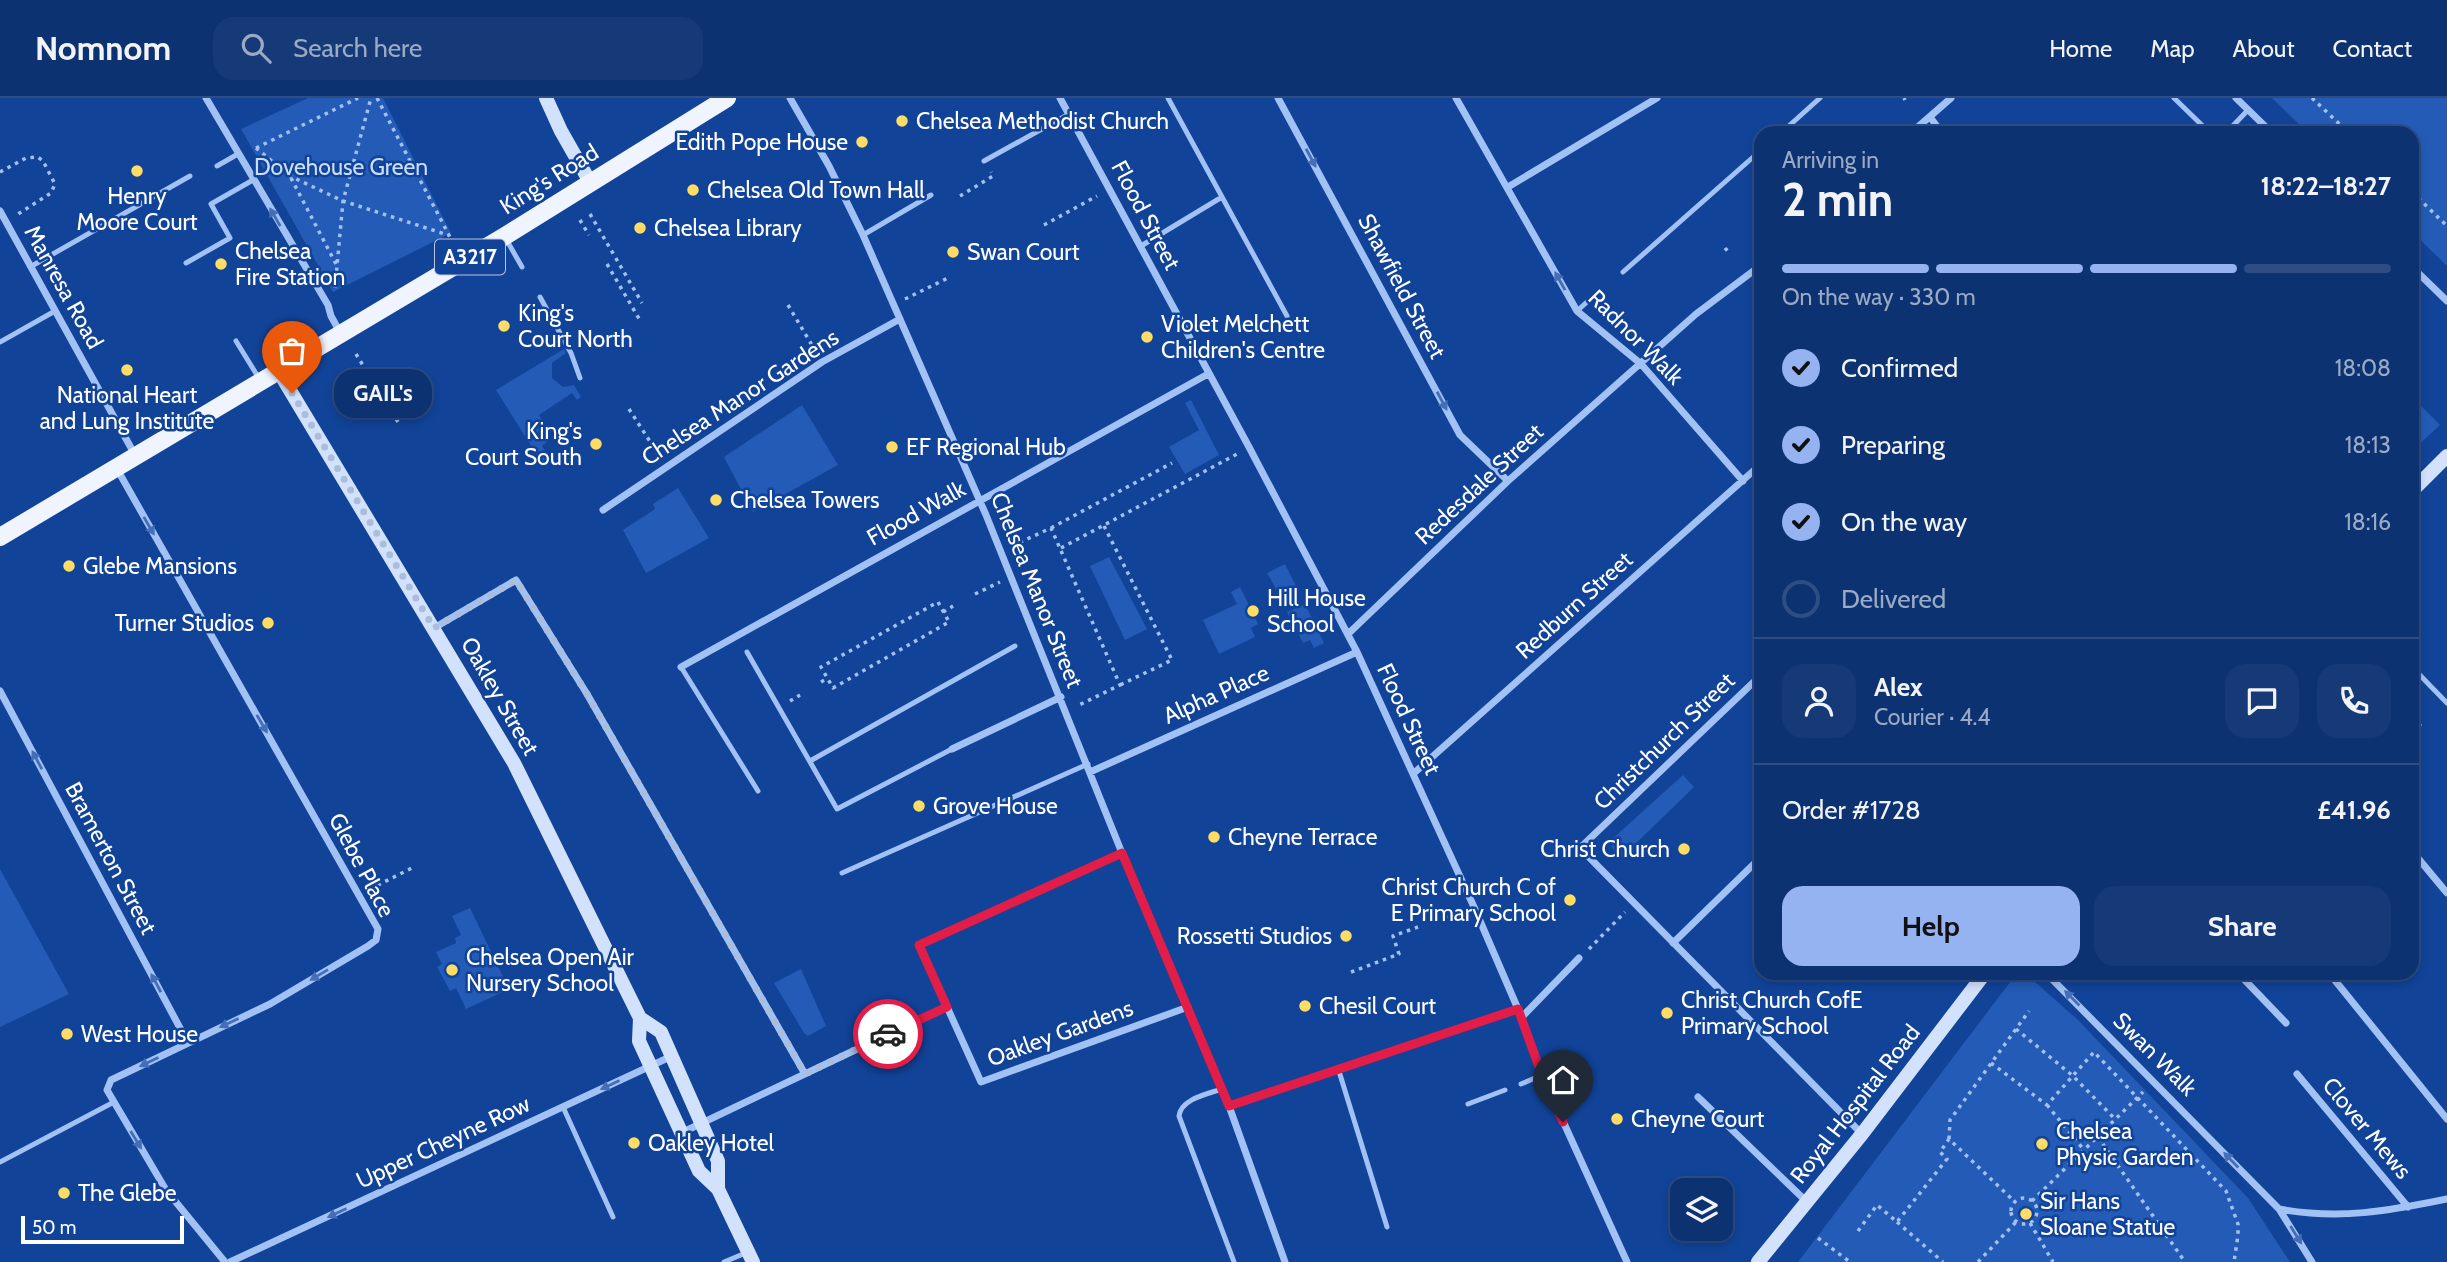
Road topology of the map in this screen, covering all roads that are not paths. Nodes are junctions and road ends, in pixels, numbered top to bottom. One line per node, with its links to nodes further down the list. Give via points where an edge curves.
1 (206, 98): 23 (street)
2 (546, 98): 29 (main road)
3 (727, 98): 29 (main road, King's Road / A3217)
4 (790, 98): 34 (street, Chelsea Manor Street)
5 (1060, 98): 15 (street, Flood Street)
6 (1168, 98): 32 (lane)
7 (1278, 98): 62 (street, Shawfield Street, one-way to 62, via 1460,435)
8 (1457, 98): 30 (street, Radnor Walk)
9 (1657, 98): 30 (street)
10 (1820, 98): 17 (lane)
11 (1951, 98): 16 (street)
12 (2174, 98): 20 (lane)
13 (2236, 98): 14 (street)
14 (2248, 110): 21 (lane); 22 (street)
15 (1069, 114): 25 (lane); 36 (street, Flood Street)
16 (1930, 117): 18 (street); 19 (street)
17 (1788, 126)
18 (1920, 126)
19 (1937, 126)
20 (2203, 126)
21 (2233, 126)
22 (2265, 126)
23 (239, 155): 26 (lane); 28 (street)
24 (1754, 156): 40 (lane)
25 (984, 161)
26 (217, 166)
27 (190, 176): 38 (lane)
28 (253, 180): 37 (lane, via 211,204 230,238); 50 (street, one-way to 28)
29 (590, 182): 35 (main road, King's Road / A3217)
30 (1508, 187): 47 (street, Radnor Walk, one-way to 30)
31 (931, 195): 34 (lane)
32 (1222, 197): 36 (lane); 48 (lane)
33 (0, 211): 38 (street, Manresa Road)
34 (863, 235): 49 (street, Chelsea Manor Street)
35 (505, 236): 39 (lane); 50 (main road, King's Road / A3217)
36 (1141, 246): 55 (street, Flood Street)
37 (186, 263)
38 (30, 267): 46 (street, Manresa Road)
39 (522, 267)
40 (1623, 272)
41 (1754, 273): 53 (street, Redesdale Street, via 1696,314)
42 (2419, 274): 45 (street)
43 (1599, 291): 47 (lane)
44 (540, 297): 56 (lane)
45 (2447, 301)
46 (55, 310): 52 (lane); 58 (street, Manresa Road)
47 (1577, 310): 53 (street, Radnor Walk)
48 (1287, 316)
49 (900, 319): 65 (street, Chelsea Manor Street); 66 (street, Chelsea Manor Gardens, via 822,362)
50 (341, 334): 54 (main road, King's Road / A3217)
51 (236, 341): 57 (lane)
52 (0, 342)
53 (1641, 364): 62 (street, Redesdale Street); 63 (street, Radnor Walk)
54 (279, 372): 57 (main road, King's Road / A3217); 68 (main road, Oakley Street)
55 (1208, 374): 65 (street, Flood Walk); 69 (street, Flood Street)
56 (580, 378)
57 (261, 382): 58 (main road, King's Road / A3217)
58 (135, 456): 60 (main road, King's Road / A3217)
59 (2447, 456): 64 (main road)
60 (116, 467): 67 (main road, King's Road / A3217); 102 (street, Glebe Place, one-way to 102, via 378,929 376,940 270,1004)
61 (1754, 471): 63 (street, Redburn Street)
62 (1508, 481): 69 (street, Redesdale Street)
63 (1743, 481): 82 (street, Redburn Street)
64 (2419, 484)
65 (979, 500): 73 (street, Flood Walk); 77 (street, Chelsea Manor Street)
66 (603, 510)
67 (0, 537)
68 (434, 628): 98 (main road, Oakley Street, via 514,763); 106 (street, via 516,580 587,694)
69 (1348, 634): 72 (street, Flood Street)
70 (1015, 646): 80 (lane)
71 (747, 652): 80 (lane)
72 (1357, 653): 81 (street, Alpha Place); 82 (street, Flood Street)
73 (681, 667): 83 (lane)
74 (2419, 674): 78 (lane)
75 (1754, 682): 89 (street, Christchurch Street, via 1580,848)
76 (0, 691): 102 (street, Bramerton Street, one-way to 76)
77 (1061, 697): 79 (street); 81 (street, Chelsea Manor Street)
78 (2447, 703)
79 (952, 749): 80 (lane, via 837,809)
80 (810, 761)
81 (1089, 768): 84 (street, Chelsea Manor Street); 87 (lane)
82 (1413, 774): 97 (street, Flood Street)
83 (758, 791)
84 (1122, 853): 95 (street, Oakley Gardens, via 919,945); 96 (street, Chelsea Manor Street)
85 (2419, 859): 88 (street)
86 (1754, 864): 89 (street)
87 (842, 873)
88 (2447, 893)
89 (1673, 943): 120 (street, Christchurch Street)
90 (1579, 958): 99 (street)
91 (1980, 980): 120 (main road, Royal Hospital Road)
92 (2053, 980): 126 (street, Swan Walk, one-way to 92)
93 (2245, 980): 101 (street)
94 (2335, 980): 117 (street)
95 (947, 1007): 96 (street, Oakley Gardens, via 981,1082); 100 (lane)
96 (1188, 1007): 110 (street, Chelsea Manor Street)
97 (1518, 1009): 99 (street, Flood Street); 105 (street)
98 (640, 1018): 103 (main road, Oakley Street, via 661,1032); 104 (main road, Oakley Street, via 639,1041)
99 (1521, 1018): 108 (street, Flood Street)
100 (914, 1021): 106 (street)
101 (2286, 1023)
102 (188, 1043): 113 (street, Glebe Place, one-way to 113, via 111,1080 107,1090)
103 (672, 1056): 104 (street, Upper Cheyne Row); 118 (main road, Oakley Street)
104 (650, 1066): 116 (street, Upper Cheyne Row, one-way to 116); 119 (main road, Oakley Street)
105 (1338, 1068): 115 (street); 128 (lane)
106 (805, 1074): 118 (street)
107 (2297, 1074): 125 (street, Clover Mews)
108 (1542, 1075): 109 (lane); 135 (street, Flood Street)
109 (1521, 1084)
110 (1222, 1089): 115 (street, Chelsea Manor Street); 133 (lane, via 1185,1103 1179,1116)
111 (1505, 1090): 114 (lane)
112 (1698, 1097): 124 (street)
113 (114, 1102): 121 (lane); 131 (street, one-way to 131, via 166,1190)
114 (1468, 1104)
115 (1229, 1106): 134 (street, Chelsea Manor Street)
116 (563, 1107): 127 (lane); 130 (street, Upper Cheyne Row, one-way to 130)
117 (2447, 1119)
118 (702, 1123): 119 (street); 122 (main road, Oakley Street, via 718,1161)
119 (681, 1133): 122 (main road, Oakley Street, via 699,1171)
120 (1861, 1134): 124 (main road, Royal Hospital Road)
121 (0, 1162)
122 (718, 1189): 129 (main road, Oakley Street)
123 (2447, 1199): 125 (street)
124 (1807, 1202): 136 (main road, Royal Hospital Road)
125 (2408, 1207): 126 (street, via 2327,1216)
126 (2279, 1209): 137 (street, Swan Walk, one-way to 137)
127 (612, 1217)
128 (1387, 1227)
129 (750, 1257): 132 (lane)
130 (236, 1261)
131 (225, 1262)
132 (724, 1262)
133 (1234, 1262)
134 (1286, 1262)
135 (1627, 1262)
136 (1758, 1262)
137 (2312, 1262)

